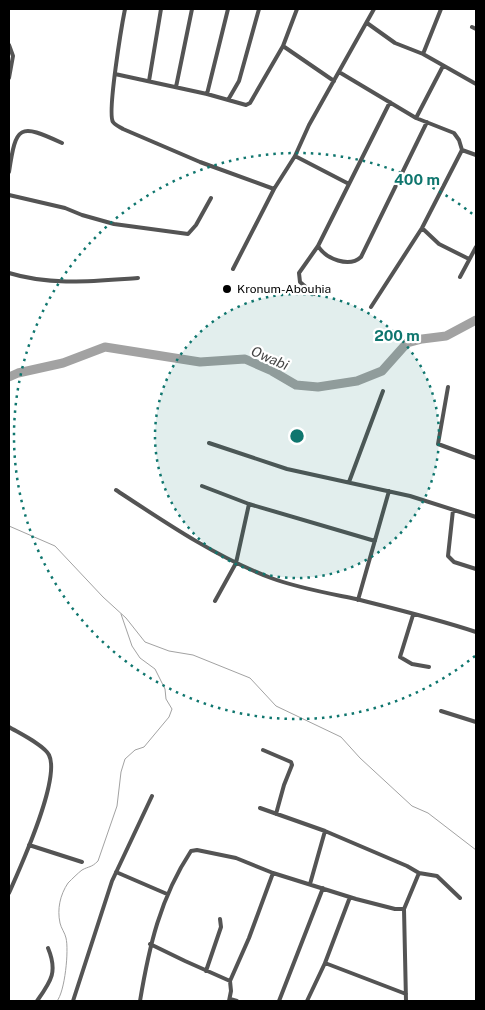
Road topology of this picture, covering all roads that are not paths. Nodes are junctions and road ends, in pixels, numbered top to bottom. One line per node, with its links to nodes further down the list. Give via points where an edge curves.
1 (125, 9): 15 (street)
2 (161, 9): 17 (street)
3 (192, 9): 20 (street)
4 (228, 9): 21 (street)
5 (259, 9): 22 (street, via 239,82)
6 (297, 9): 11 (street)
7 (374, 9): 9 (street)
8 (441, 9): 12 (street)
9 (367, 23): 12 (street, via 395,43); 14 (street)
10 (9, 45): 16 (street, via 13,56)
11 (283, 46): 18 (street); 22 (street, via 249,104)
12 (423, 54): 13 (street)
13 (443, 66): 19 (street); 24 (street)
14 (339, 72): 18 (street); 23 (street)
15 (115, 74): 17 (street); 32 (street, via 112,117 123,129)
16 (9, 78)
17 (149, 81): 20 (street)
18 (334, 81): 29 (street)
19 (476, 84)
20 (176, 87): 21 (street)
21 (207, 94): 22 (street)
22 (228, 100)
23 (390, 102): 24 (street); 31 (street)
24 (416, 118): 25 (street)
25 (427, 122): 27 (street, via 454,133); 36 (street, via 361,257 356,262 341,261 327,255)
26 (62, 143): 30 (street, via 36,131 19,135 14,143)
27 (462, 150): 28 (street); 35 (street)
28 (476, 155)
29 (294, 156): 31 (street); 32 (street)
30 (9, 172)
31 (349, 184): 36 (street)
32 (274, 189): 39 (street)
33 (9, 195): 34 (street, via 114,224 188,234)
34 (212, 198)
35 (422, 228): 38 (street, via 439,244); 44 (street)
36 (318, 246): 43 (street, via 298,274 300,282)
37 (476, 247): 38 (street)
38 (469, 259): 41 (street)
39 (233, 269)
40 (9, 274): 42 (street, via 62,282)
41 (460, 277)
42 (138, 278)
43 (314, 294)
44 (371, 307)
45 (448, 387): 48 (street, via 438,444)
46 (383, 390): 49 (street)
47 (209, 443): 49 (street, via 287,470)
48 (476, 458)
49 (349, 482): 52 (street)
50 (202, 486): 53 (street)
51 (116, 490): 57 (street)
52 (389, 491): 54 (street); 56 (street)
53 (249, 504): 56 (street); 57 (street)
54 (453, 510): 55 (street); 58 (street, via 448,556 454,562)
55 (476, 517)
56 (375, 541): 59 (street)
57 (236, 563): 59 (street, via 272,578); 60 (street)
58 (476, 569)
59 (358, 600): 61 (street)
60 (215, 601)
61 (413, 615): 62 (street); 63 (street, via 400,657 412,664)
62 (476, 632)
63 (429, 667)
64 (441, 711): 65 (street)
65 (476, 722)
66 (9, 727): 72 (street, via 46,750 51,757 50,782)
67 (263, 750): 70 (street, via 292,765)
68 (152, 796): 74 (street)
69 (260, 808): 70 (street)
70 (276, 814): 71 (street)
71 (325, 832): 76 (street); 77 (street)
72 (29, 845): 73 (street); 79 (street)
73 (82, 862)
74 (116, 872): 80 (street); 93 (street)
75 (273, 873): 77 (street); 80 (street, via 236,858 197,850 191,852); 89 (street)
76 (418, 873): 82 (street, via 437,876); 83 (street)
77 (310, 884): 78 (street)
78 (322, 888): 81 (street); 96 (street)
79 (9, 891)
80 (167, 894): 85 (street)
81 (350, 897): 83 (street, via 395,909); 87 (street)
82 (460, 898)
83 (404, 908): 90 (street)
84 (220, 919): 88 (street, via 221,927)
85 (150, 944): 88 (street); 94 (street)
86 (48, 948): 92 (street, via 54,965 53,973)
87 (325, 963): 90 (street); 97 (street)
88 (206, 971): 89 (street)
89 (230, 981): 91 (street)
90 (406, 994): 98 (street)
91 (230, 1000): 95 (street)
92 (37, 1001)
93 (73, 1001)
94 (140, 1001)
95 (237, 1001)
96 (279, 1001)
97 (307, 1001)
98 (406, 1001)

